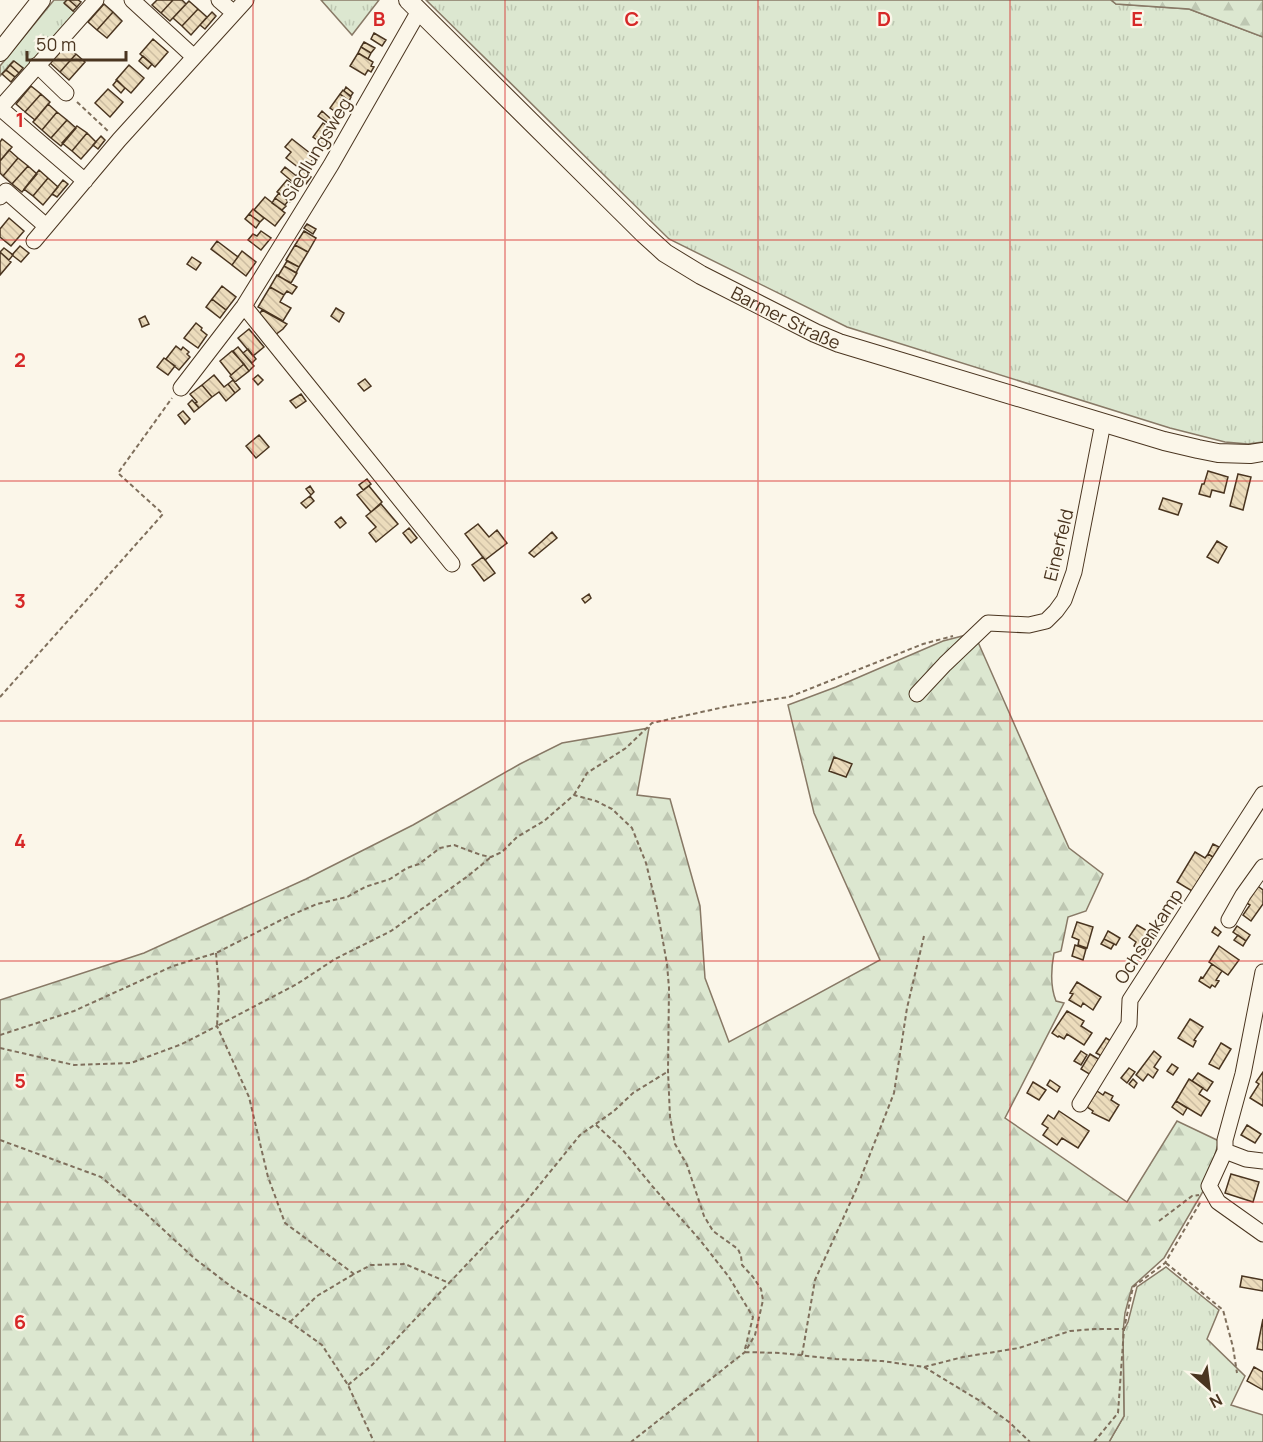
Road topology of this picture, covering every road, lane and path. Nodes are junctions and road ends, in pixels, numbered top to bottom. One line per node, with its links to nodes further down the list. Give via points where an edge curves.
1 (41, 0): 8 (main road)
2 (96, 0): 10 (street)
3 (132, 0): 9 (street)
4 (219, 0): 7 (street)
5 (246, 0): 7 (street)
6 (413, 5): 18 (street, Siedlungsweg, via 332,165); 20 (main road, Barmer Straße, via 643,233 682,265 839,343)
7 (234, 13): 9 (street)
8 (0, 52)
9 (195, 57): 13 (street)
10 (37, 65): 11 (street); 12 (street)
11 (66, 93): 13 (path)
12 (0, 108): 14 (street)
13 (119, 141): 14 (street)
14 (85, 181): 16 (street)
15 (2, 191): 16 (street)
16 (46, 226): 17 (street)
17 (34, 241)
18 (244, 306): 19 (street, Siedlungsweg); 22 (street)
19 (181, 388): 25 (path, via 118,473 163,514)
20 (1103, 423): 21 (main road, Barmer Straße, via 1198,449); 24 (street, Einerfeld, via 1074,572 1064,600 1046,621 1029,625 988,623)
21 (1263, 452)
22 (452, 564)
23 (959, 634): 27 (path, via 922,644 789,697 652,723 626,748 586,773)
24 (917, 694)
25 (0, 697)
26 (1263, 794): 39 (street, Ochsenkamp, via 1130,1000 1129,1024)
27 (574, 795): 28 (path); 38 (path, via 612,809 632,828 646,863 667,964)
28 (491, 857): 32 (path, via 454,845 440,848 390,879 287,916); 35 (path, via 391,931)
29 (1263, 867): 30 (street)
30 (1229, 920)
31 (924, 936): 52 (path, via 907,1008 894,1094 815,1280)
32 (216, 953): 35 (path); 36 (path, via 173,966 74,1011)
33 (1263, 972): 34 (street)
34 (1260, 1001): 42 (street)
35 (217, 1026): 37 (path, via 131,1063 74,1065); 47 (path, via 249,1097 268,1177 285,1223)
36 (0, 1035)
37 (0, 1048)
38 (668, 1071): 40 (path, via 633,1093); 51 (path, via 675,1144 704,1216 713,1231 738,1249 742,1265 761,1288 763,1300 755,1335)
39 (1080, 1104)
40 (595, 1125): 48 (path, via 580,1135 524,1204); 51 (path, via 621,1148 729,1277 753,1317)
41 (0, 1140): 49 (path, via 101,1177 233,1288)
42 (1224, 1151): 43 (street); 45 (street, via 1209,1186 1218,1202)
43 (1263, 1161)
44 (1159, 1221): 46 (path, via 1192,1196 1205,1194)
45 (1263, 1234)
46 (1166, 1263): 50 (path, via 1134,1287); 54 (path, via 1223,1310)
47 (354, 1275): 48 (path, via 371,1265 405,1264); 49 (path, via 317,1296)
48 (449, 1283): 55 (path)
49 (290, 1322): 55 (path, via 322,1345)
50 (1124, 1329): 53 (path, via 1070,1332 1018,1348); 59 (path, via 1118,1413)
51 (745, 1352): 52 (path); 57 (path)
52 (802, 1355): 53 (path)
53 (924, 1367): 58 (path, via 980,1401)
54 (1237, 1373)
55 (348, 1385): 56 (path)
56 (374, 1442)
57 (631, 1442)
58 (1030, 1442)
59 (1094, 1442)

